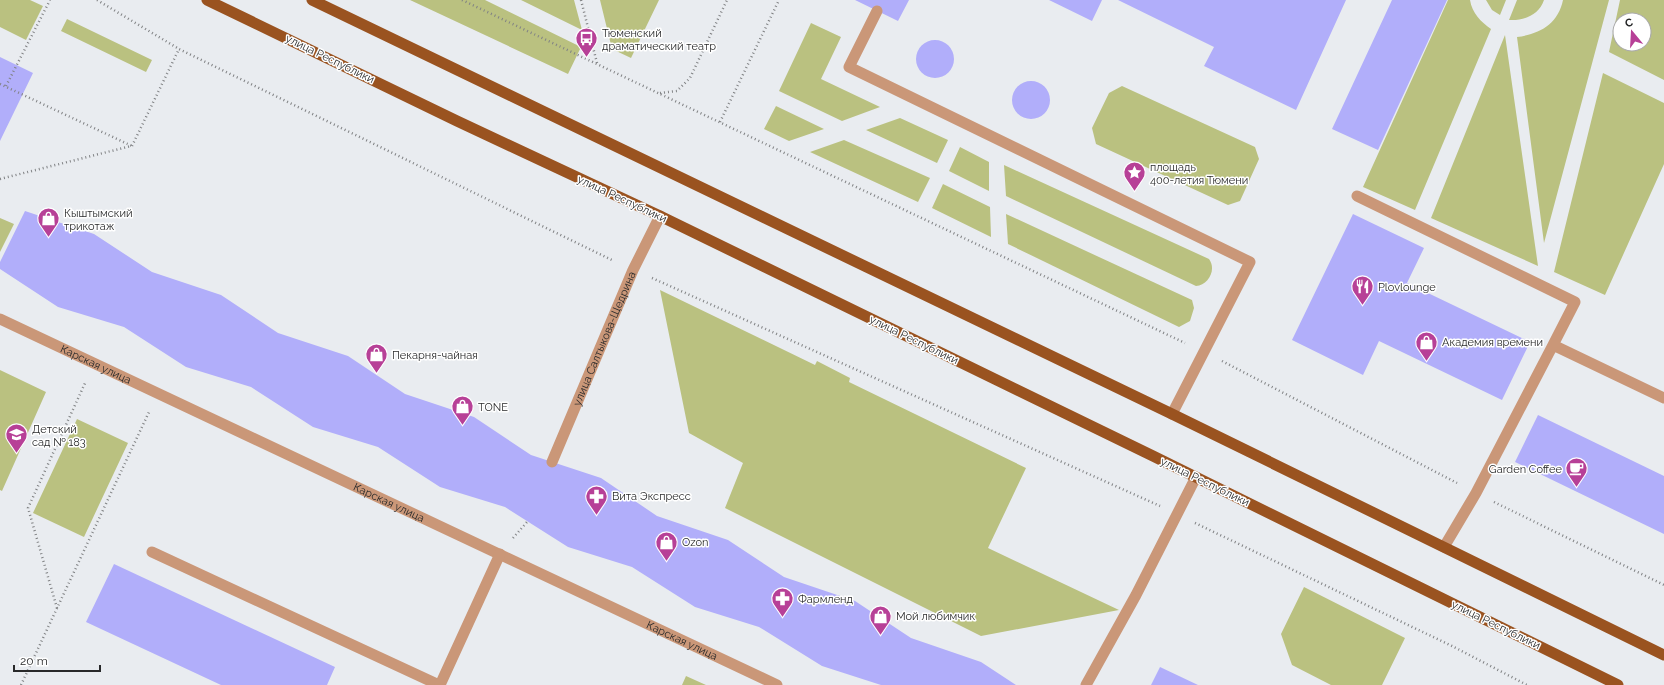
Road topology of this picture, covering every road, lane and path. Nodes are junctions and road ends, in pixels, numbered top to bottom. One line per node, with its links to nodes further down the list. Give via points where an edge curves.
1 (50, 0): 13 (path)
2 (97, 0): 10 (path)
3 (207, 0): 19 (main road, улица Республики)
4 (312, 0): 27 (main road)
5 (462, 0): 11 (path)
6 (581, 0): 11 (path)
7 (727, 0): 14 (path, via 690,78 677,91)
8 (779, 0): 15 (path)
9 (877, 11): 23 (street, via 849,67 1250,262)
10 (179, 49): 16 (path); 20 (path)
11 (597, 64): 14 (path)
12 (0, 84): 13 (path)
13 (6, 86): 16 (path)
14 (659, 93): 15 (path)
15 (720, 122): 23 (path)
16 (132, 146): 17 (path)
17 (0, 179)
18 (1357, 196): 22 (street, via 1576,302)
19 (660, 216): 20 (street, улица Салтыкова-Щедрина); 29 (main road, улица Республики)
20 (634, 270): 28 (street, улица Салтыкова-Щедрина); 31 (path)
21 (0, 319): 24 (street, Карская улица)
22 (1553, 345): 26 (street); 30 (street)
23 (1205, 352): 27 (street); 30 (path)
24 (94, 363): 25 (street, Карская улица); 36 (path, via 28,508)
25 (158, 393): 34 (street, Карская улица); 36 (path)
26 (1664, 398)
27 (1172, 414): 32 (main road)
28 (552, 462)
29 (1196, 477): 31 (street); 43 (main road, улица Республики)
30 (1476, 493): 32 (street); 35 (path)
31 (1176, 513): 41 (street, via 1136,595); 42 (path, via 1452,646)
32 (1444, 547): 37 (main road)
33 (152, 552): 39 (street)
34 (500, 554): 39 (street); 40 (street, Карская улица)
35 (1664, 585)
36 (57, 608): 38 (path)
37 (1664, 655)
38 (21, 685)
39 (439, 685)
40 (777, 685)
41 (1086, 685)
42 (1527, 685)
43 (1618, 685)

